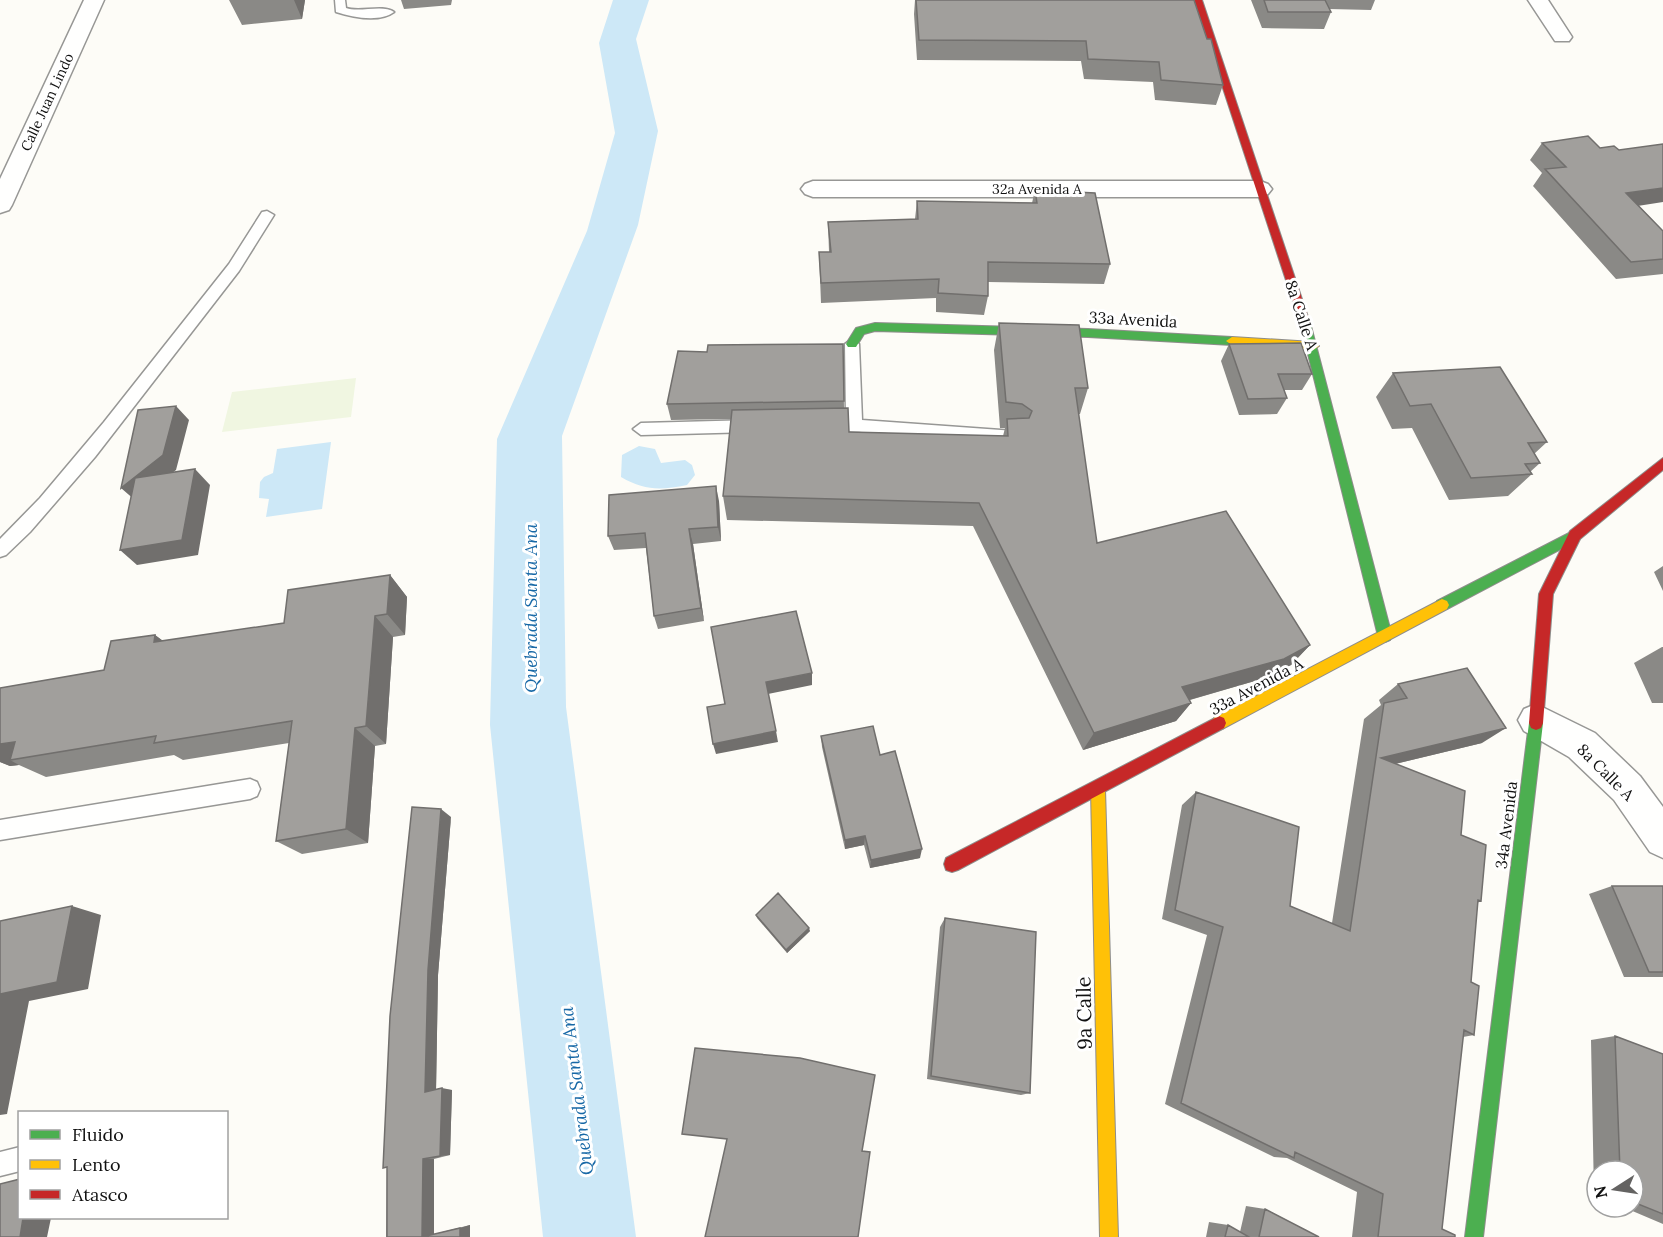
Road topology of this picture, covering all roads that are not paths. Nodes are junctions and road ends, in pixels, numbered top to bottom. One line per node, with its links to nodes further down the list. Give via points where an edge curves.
1 (94, 0): 9 (street, Calle Juan Lindo)
2 (340, 0): 5 (lane, via 340,10 356,15)
3 (1198, 0): 8 (street, 8a Calle A)
4 (1538, 0): 6 (street)
5 (388, 12)
6 (1562, 37)
7 (813, 189): 8 (street, 32a Avenida A)
8 (1260, 189): 12 (street, 8a Calle A)
9 (0, 204)
10 (267, 215): 20 (lane, via 244,255 98,441 29,523)
11 (852, 344): 12 (street, 33a Avenida, via 860,331 875,327 1088,333); 14 (lane)
12 (1313, 346): 21 (street, 8a Calle A)
13 (813, 425): 14 (lane)
14 (854, 425): 17 (lane)
15 (767, 426): 16 (lane)
16 (641, 429)
17 (1015, 437)
18 (1663, 463): 19 (street, 34a Avenida)
19 (1575, 535): 21 (street, 33a Avenida A); 22 (street, 34a Avenida, via 1546,594)
20 (0, 550)
21 (1385, 636): 24 (street, 33a Avenida A)
22 (1536, 720): 26 (street, 8a Calle A, via 1582,745 1627,788); 31 (street, 34a Avenida)
23 (250, 789): 25 (lane)
24 (1098, 789): 27 (street, 33a Avenida A); 30 (street, 9a Calle)
25 (0, 830)
26 (1663, 839)
27 (952, 864)
28 (18, 1160): 29 (lane)
29 (0, 1164)
30 (1109, 1237)
31 (1474, 1237)

